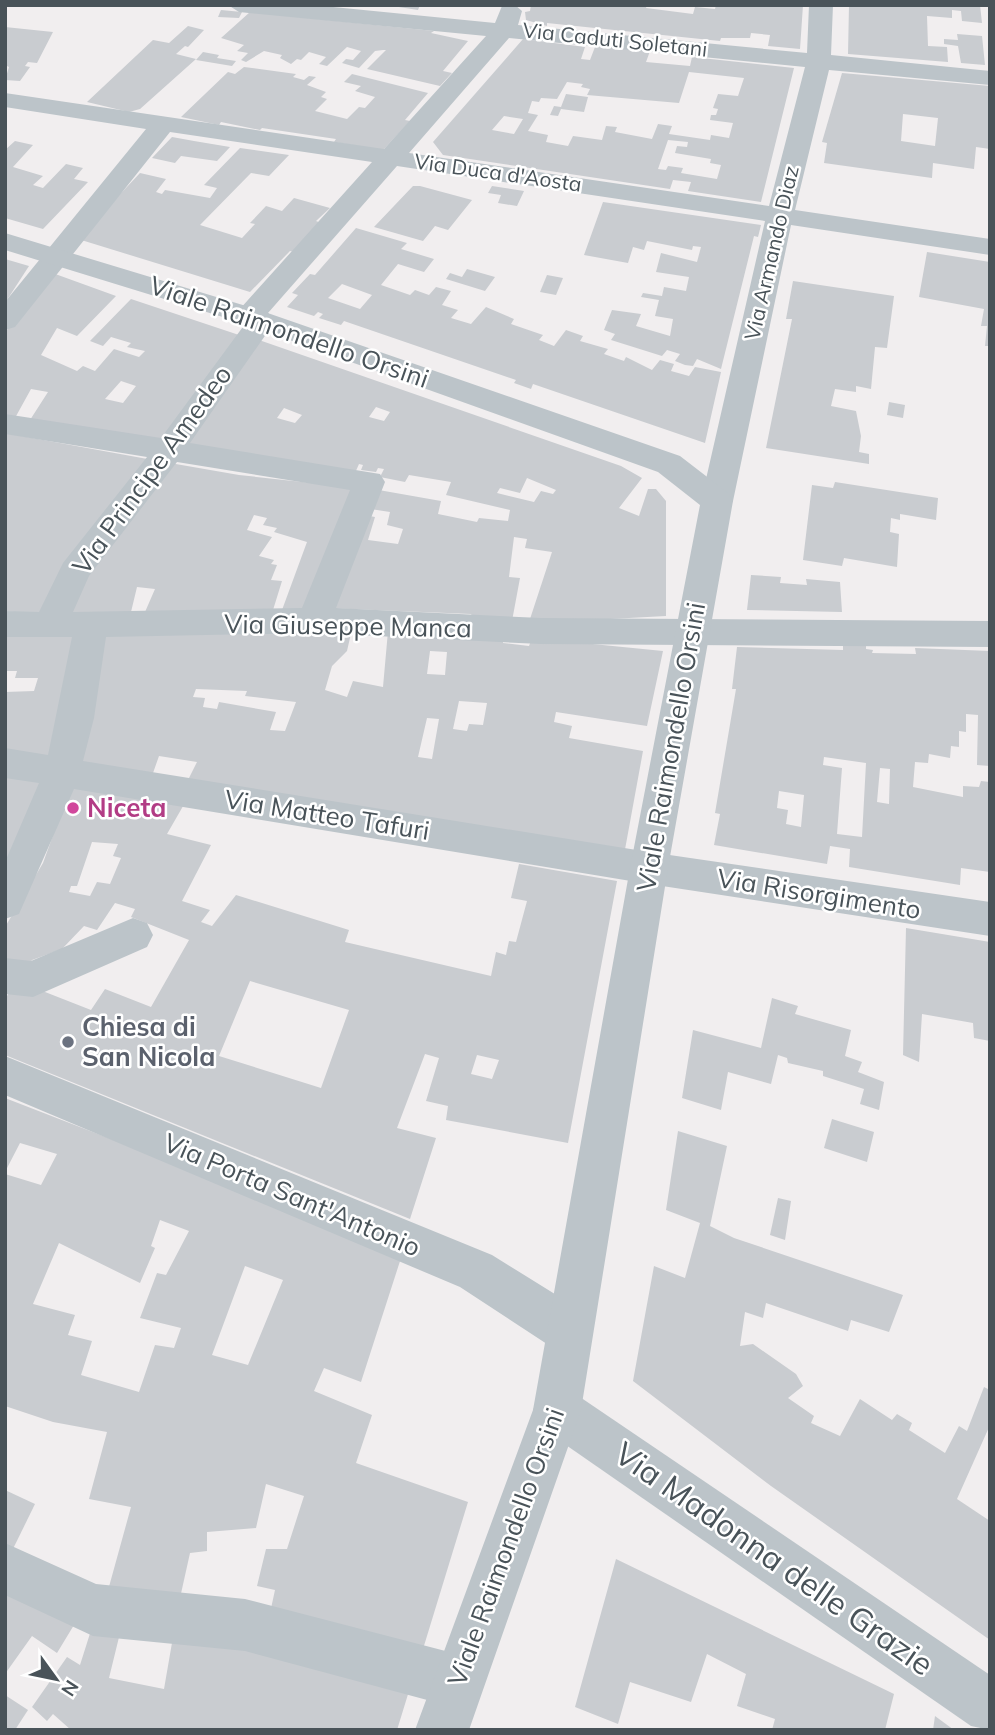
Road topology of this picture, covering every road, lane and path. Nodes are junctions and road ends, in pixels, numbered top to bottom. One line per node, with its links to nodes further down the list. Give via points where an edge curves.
1 (239, 5): 3 (street, Via Caduti Soletani)
2 (821, 5): 4 (street, Via Armando Diaz)
3 (508, 17): 4 (street, Via Caduti Soletani); 8 (street, Via Principe Amedeo)
4 (819, 61): 5 (street, Via Caduti Soletani); 9 (street, Via Armando Diaz)
5 (990, 78)
6 (17, 109): 7 (street, Via Duca d'Aosta)
7 (164, 124): 8 (street, Via Duca d'Aosta); 12 (street)
8 (391, 157): 9 (street, Via Duca d'Aosta); 13 (street, Via Principe Amedeo)
9 (780, 215): 11 (street, Via Duca d'Aosta); 17 (street, Via Armando Diaz)
10 (5, 240): 12 (street, Viale Raimondello Orsini)
11 (990, 247)
12 (55, 256): 13 (street, Viale Raimondello Orsini); 14 (street)
13 (256, 318): 16 (street, Via Principe Amedeo); 17 (street, Viale Raimondello Orsini, via 669,464)
14 (5, 321)
15 (5, 424): 16 (street)
16 (168, 452): 18 (street, via 369,482); 20 (street, Via Principe Amedeo, via 75,571)
17 (718, 501): 22 (street, Viale Raimondello Orsini)
18 (314, 620): 21 (street, Via Giuseppe Manca); 22 (street, Via Giuseppe Manca)
19 (5, 624): 20 (street, Via Giuseppe Manca)
20 (50, 625): 21 (street, Via Giuseppe Manca)
21 (90, 625): 25 (street, via 79,705)
22 (691, 633): 23 (street, Via Giuseppe Manca); 26 (street, Viale Raimondello Orsini)
23 (990, 634)
24 (5, 763): 25 (street, Via Matteo Tafuri)
25 (62, 771): 26 (street, Via Matteo Tafuri); 27 (street)
26 (649, 868): 28 (street, Via Risorgimento); 32 (street, Viale Raimondello Orsini)
27 (5, 902)
28 (990, 919)
29 (133, 935): 30 (street, via 33,979)
30 (5, 976)
31 (5, 1075): 32 (street, Via Porta Sant'Antonio, via 476,1271)
32 (570, 1331): 33 (street, Viale Raimondello Orsini)
33 (558, 1410): 35 (street, Viale Raimondello Orsini); 36 (street, Via Madonna delle Grazie)
34 (5, 1568): 35 (street, via 93,1610 245,1625)
35 (457, 1681): 37 (street, Viale Raimondello Orsini)
36 (990, 1707)
37 (442, 1730)

